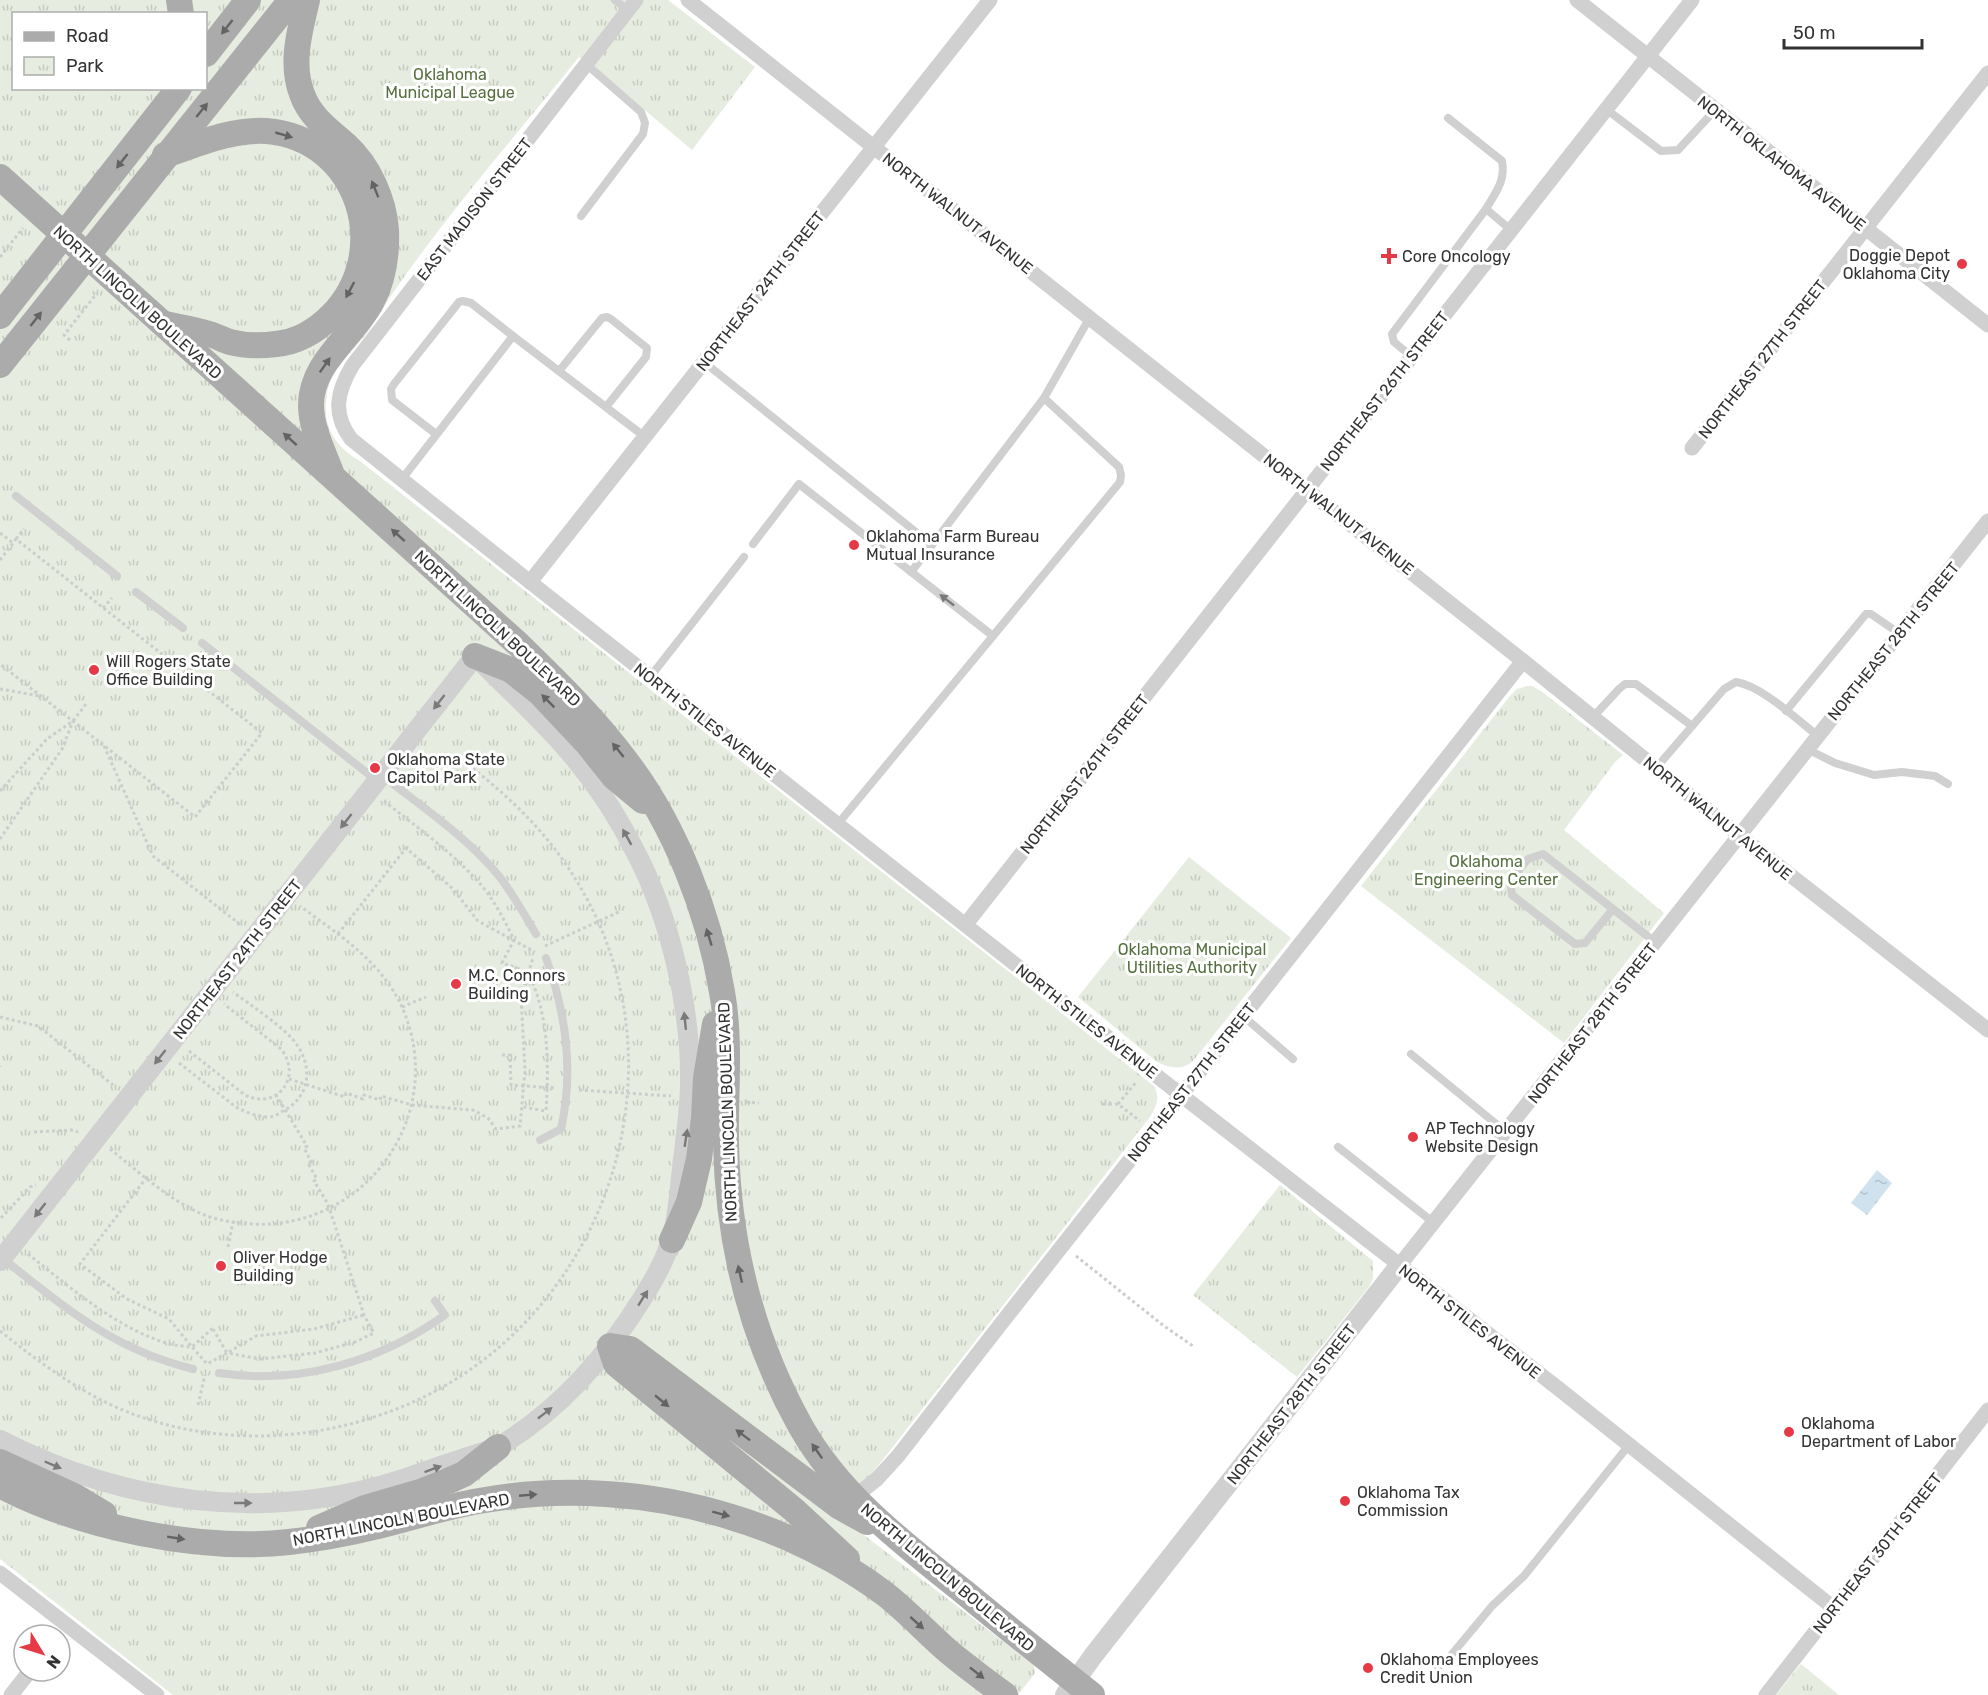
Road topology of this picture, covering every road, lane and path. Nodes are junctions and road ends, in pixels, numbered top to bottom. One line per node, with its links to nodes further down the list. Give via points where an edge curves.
1 (248, 0): 10 (main road, one-way to 10)
2 (291, 0): 21 (main road, one-way to 2)
3 (307, 0): 46 (main road, one-way to 3, via 312,420 314,387 326,363 372,301 381,280 386,230 381,203 362,163 313,115 302,94 297,52)
4 (615, 0): 9 (lane)
5 (688, 0): 20 (street, NORTH WALNUT AVENUE)
6 (990, 0): 20 (street, NORTHEAST 24TH STREET)
7 (1577, 0): 11 (street, NORTH OKLAHOMA AVENUE)
8 (1692, 0): 11 (street, NORTHEAST 26TH STREET)
9 (632, 5): 12 (street, EAST MADISON STREET)
10 (207, 53)
11 (1647, 56): 16 (street, NORTHEAST 26TH STREET); 17 (street, NORTH OKLAHOMA AVENUE)
12 (586, 64): 24 (lane, via 641,112 645,123 643,134); 42 (street, EAST MADISON STREET, via 352,366 339,399)
13 (1988, 73): 26 (street, NORTHEAST 27TH STREET)
14 (164, 90): 18 (main road)
15 (177, 90): 18 (main road)
16 (1605, 109): 17 (lane, via 1661,151 1678,150); 27 (street, NORTHEAST 26TH STREET)
17 (1715, 110): 26 (street, NORTH OKLAHOMA AVENUE)
18 (158, 115): 30 (main road, one-way to 30)
19 (1448, 118): 23 (lane, via 1502,161 1504,172)
20 (874, 146): 31 (street, NORTH WALNUT AVENUE); 37 (street, NORTHEAST 24TH STREET)
21 (165, 156): 32 (main road, one-way to 32, via 240,132 268,131 292,137 330,159 349,182 361,211 364,240 361,265 345,300 317,328 290,342 242,344); 38 (main road, one-way to 21)
22 (0, 177): 25 (main road, NORTH LINCOLN BOULEVARD)
23 (1486, 209): 27 (lane); 36 (lane, via 1392,334 1394,342)
24 (581, 216)
25 (35, 217): 28 (path); 29 (main road, NORTH LINCOLN BOULEVARD)
26 (1865, 228): 33 (street, NORTH OKLAHOMA AVENUE); 45 (street, NORTHEAST 27TH STREET)
27 (1511, 230): 36 (street, NORTHEAST 26TH STREET)
28 (0, 256)
29 (106, 281): 32 (main road, NORTH LINCOLN BOULEVARD); 35 (path, via 64,335)
30 (0, 316)
31 (1090, 317): 40 (lane); 48 (street, NORTH WALNUT AVENUE)
32 (163, 324): 46 (main road, NORTH LINCOLN BOULEVARD, one-way to 32)
33 (1988, 325)
34 (513, 336): 39 (lane); 43 (lane); 43 (lane, via 471,303 459,302 394,384 392,400)
35 (70, 339)
36 (1411, 356): 48 (street, NORTHEAST 26TH STREET)
37 (704, 362): 44 (street, NORTHEAST 24TH STREET); 56 (lane)
38 (0, 365)
39 (559, 372): 41 (lane); 41 (lane, via 602,318 611,319 648,352)
40 (1044, 398): 56 (lane); 67 (lane, via 1119,467 1120,482)
41 (606, 407): 44 (lane)
42 (343, 428): 47 (street, NORTH STILES AVENUE, via 351,439)
43 (436, 435): 47 (lane)
44 (645, 437): 61 (street, NORTHEAST 24TH STREET)
45 (1692, 448)
46 (333, 478): 88 (main road, NORTH LINCOLN BOULEVARD, one-way to 46, via 628,763 584,709 519,645)
47 (402, 479): 61 (street, NORTH STILES AVENUE)
48 (1307, 489): 70 (street, NORTH WALNUT AVENUE); 96 (street, NORTHEAST 26TH STREET)
49 (16, 496): 60 (lane)
50 (1988, 521): 66 (street, NORTHEAST 28TH STREET)
51 (24, 529): 53 (path)
52 (0, 533): 54 (path)
53 (16, 539): 54 (path); 64 (path)
54 (13, 543): 58 (path)
55 (753, 544): 59 (lane, via 799,484)
56 (932, 546): 59 (lane)
57 (744, 557): 72 (lane)
58 (0, 560)
59 (911, 572): 67 (lane, one-way to 59)
60 (117, 576)
61 (530, 582): 72 (street, NORTH STILES AVENUE)
62 (136, 592): 65 (lane)
63 (112, 598): 64 (path)
64 (103, 608): 81 (path, via 262,733 195,817)
65 (183, 628)
66 (1900, 634): 76 (lane, via 1866,614); 80 (street, NORTHEAST 28TH STREET)
67 (993, 636): 89 (lane)
68 (202, 643): 85 (lane)
69 (475, 656): 85 (street, NORTHEAST 24TH STREET, one-way to 85); 88 (main road, one-way to 69, via 614,777 540,693 511,670); 144 (street, one-way to 69, via 688,1125 690,1080 683,996 653,890 617,819 578,762)
70 (1523, 661): 77 (street, NORTH WALNUT AVENUE); 111 (street, NORTHEAST 27TH STREET)
71 (0, 664): 74 (path)
72 (650, 677): 89 (street, NORTH STILES AVENUE)
73 (0, 689): 74 (path)
74 (42, 697): 78 (path)
75 (86, 704): 78 (path)
76 (1786, 711): 79 (lane, via 1752,686 1736,682 1724,689); 80 (lane)
77 (1593, 717): 79 (lane, via 1618,688 1636,684); 84 (street, NORTH WALNUT AVENUE)
78 (73, 721): 81 (path); 87 (path, via 47,739); 91 (path, via 62,749)
79 (1692, 726): 84 (lane)
80 (1818, 736): 82 (street, NORTHEAST 28TH STREET)
81 (103, 745): 99 (path, via 153,856)
82 (1807, 749): 86 (lane, via 1834,763 1874,775 1902,772 1935,776); 90 (street, NORTHEAST 28TH STREET)
83 (465, 762): 95 (path, via 545,835 569,868)
84 (1656, 768): 90 (street, NORTH WALNUT AVENUE)
85 (376, 782): 98 (lane, via 471,847 498,876); 99 (street, NORTHEAST 24TH STREET, one-way to 99); 100 (path, via 468,871 496,907)
86 (1948, 784)
87 (0, 791)
88 (661, 816): 106 (main road, NORTH LINCOLN BOULEVARD, one-way to 88, via 711,941 688,873)
89 (837, 825): 96 (street, NORTH STILES AVENUE)
90 (1738, 835): 101 (street, NORTHEAST 28TH STREET); 112 (street, NORTH WALNUT AVENUE)
91 (0, 838)
92 (299, 904): 97 (path)
93 (1613, 909): 93 (lane, via 1543,854 1528,859 1510,881 1512,895 1575,944 1586,943); 101 (lane)
94 (619, 912): 95 (path)
95 (598, 922): 102 (path); 151 (path, via 618,979 629,1051 627,1110 612,1175 590,1230 558,1283 520,1329 469,1371 416,1402 357,1423 314,1432 234,1435 189,1430 114,1406 54,1373)
96 (966, 924): 118 (street, NORTH STILES AVENUE)
97 (338, 934): 100 (path, via 406,848 453,889 478,921); 109 (path, via 383,974)
98 (536, 934)
99 (255, 936): 125 (street, NORTHEAST 24TH STREET, one-way to 125)
100 (514, 940): 104 (path, via 535,951); 104 (path, via 501,964)
101 (1656, 942): 136 (street, NORTHEAST 28TH STREET)
102 (543, 946)
103 (546, 958): 138 (lane, via 562,1012 568,1077 561,1129)
104 (528, 972): 132 (path, via 521,994); 132 (path, via 543,1018 548,1079 546,1111)
105 (232, 991): 120 (path, via 296,1044 308,1067)
106 (723, 994): 144 (main road, via 712,1035 699,1159 689,1202); 166 (main road, NORTH LINCOLN BOULEVARD, one-way to 106, via 801,1428 757,1332 738,1267 729,1211)
107 (426, 998): 109 (path)
108 (222, 1003): 119 (path, via 281,1049 289,1063)
109 (402, 1007): 129 (path, via 416,1058)
110 (0, 1017): 125 (path, via 38,1026)
111 (1243, 1017): 116 (lane); 124 (street, NORTHEAST 27TH STREET)
112 (1988, 1030)
113 (186, 1048): 123 (path, via 245,1095 261,1100)
114 (1411, 1054): 136 (lane)
115 (502, 1055): 121 (path, via 510,1055 511,1085)
116 (1293, 1059)
117 (177, 1061): 133 (path, via 245,1112 267,1118)
118 (1148, 1069): 124 (street, NORTH STILES AVENUE); 131 (path)
119 (289, 1079): 120 (path); 123 (path)
120 (305, 1084): 129 (path, via 345,1097 346,1093 363,1099 364,1095 380,1100 381,1096); 133 (path, via 298,1099)
121 (558, 1088)
122 (570, 1089): 126 (path)
123 (276, 1095): 133 (path)
124 (1181, 1095): 134 (street, NORTHEAST 27TH STREET); 148 (street, NORTH STILES AVENUE)
125 (129, 1097): 137 (street, NORTHEAST 24TH STREET)
126 (676, 1097)
127 (736, 1101): 128 (path)
128 (759, 1103)
129 (412, 1104): 132 (path, via 473,1110 488,1118 496,1129 520,1126); 141 (path, via 401,1136 382,1166 358,1191)
130 (1103, 1104): 131 (path)
131 (1118, 1104): 134 (path)
132 (523, 1107)
133 (285, 1110): 141 (path, via 307,1146 304,1148 317,1179 314,1181)
134 (1153, 1131): 145 (street, NORTHEAST 27TH STREET)
135 (34, 1132): 137 (path, via 71,1130)
136 (1506, 1132): 143 (street, NORTHEAST 28TH STREET)
137 (95, 1139): 140 (path); 147 (street, NORTHEAST 24TH STREET, one-way to 147)
138 (540, 1140)
139 (1338, 1147): 143 (lane)
140 (147, 1178): 142 (path, via 192,1209); 154 (path, via 80,1264 127,1299 169,1319)
141 (330, 1208): 142 (path, via 284,1223); 150 (path)
142 (233, 1222): 146 (path)
143 (1434, 1222): 148 (street, NORTHEAST 28TH STREET)
144 (672, 1240): 152 (street, one-way to 144, via 654,1280)
145 (1063, 1245): 153 (path); 166 (street, NORTHEAST 27TH STREET, via 898,1456 878,1479)
146 (228, 1247)
147 (5, 1252): 154 (path, via 118,1320 170,1344); 156 (lane, via 76,1316 109,1337 142,1353)
148 (1399, 1266): 162 (street, NORTH STILES AVENUE); 177 (street, NORTHEAST 28TH STREET)
149 (435, 1301): 157 (lane, via 445,1316 400,1344 371,1356 300,1375)
150 (364, 1315): 155 (path, via 314,1329 256,1336); 155 (path, via 374,1333 338,1347 260,1359)
151 (0, 1331)
152 (610, 1346): 163 (street, one-way to 152, via 558,1403); 169 (main road, one-way to 152, via 840,1508 630,1349); 171 (main road, one-way to 171, via 616,1364 794,1510)
153 (1193, 1346)
154 (192, 1347): 155 (path, via 207,1364); 155 (path, via 214,1328)
155 (227, 1353)
156 (193, 1369)
157 (219, 1373)
158 (205, 1374): 159 (path)
159 (198, 1405)
160 (1988, 1410): 172 (street, NORTHEAST 30TH STREET)
161 (0, 1440): 163 (street, one-way to 163, via 67,1471 129,1489 186,1500 241,1503 326,1498 383,1486)
162 (1629, 1445): 172 (street, NORTH STILES AVENUE); 175 (lane, via 1524,1576)
163 (498, 1447): 168 (main road, via 456,1478 365,1508)
164 (0, 1462): 167 (main road, via 74,1496)
165 (0, 1485): 167 (main road, NORTH LINCOLN BOULEVARD, via 52,1508)
166 (853, 1497): 169 (main road, NORTH LINCOLN BOULEVARD)
167 (133, 1531): 168 (main road, NORTH LINCOLN BOULEVARD, one-way to 168, via 194,1541)
168 (286, 1542): 171 (main road, NORTH LINCOLN BOULEVARD, one-way to 171, via 334,1536 507,1497 566,1492 611,1495 697,1508 763,1528 848,1569)
169 (901, 1542): 177 (main road, NORTH LINCOLN BOULEVARD)
170 (0, 1574): 173 (street)
171 (885, 1594): 180 (main road, NORTH LINCOLN BOULEVARD, one-way to 180)
172 (1834, 1609): 181 (street, NORTHEAST 30TH STREET)
173 (54, 1623)
174 (72, 1637): 179 (street)
175 (1438, 1667)
176 (20, 1683): 178 (street)
177 (1077, 1690)
178 (10, 1695)
179 (157, 1695)
180 (1005, 1695)
181 (1766, 1695)

